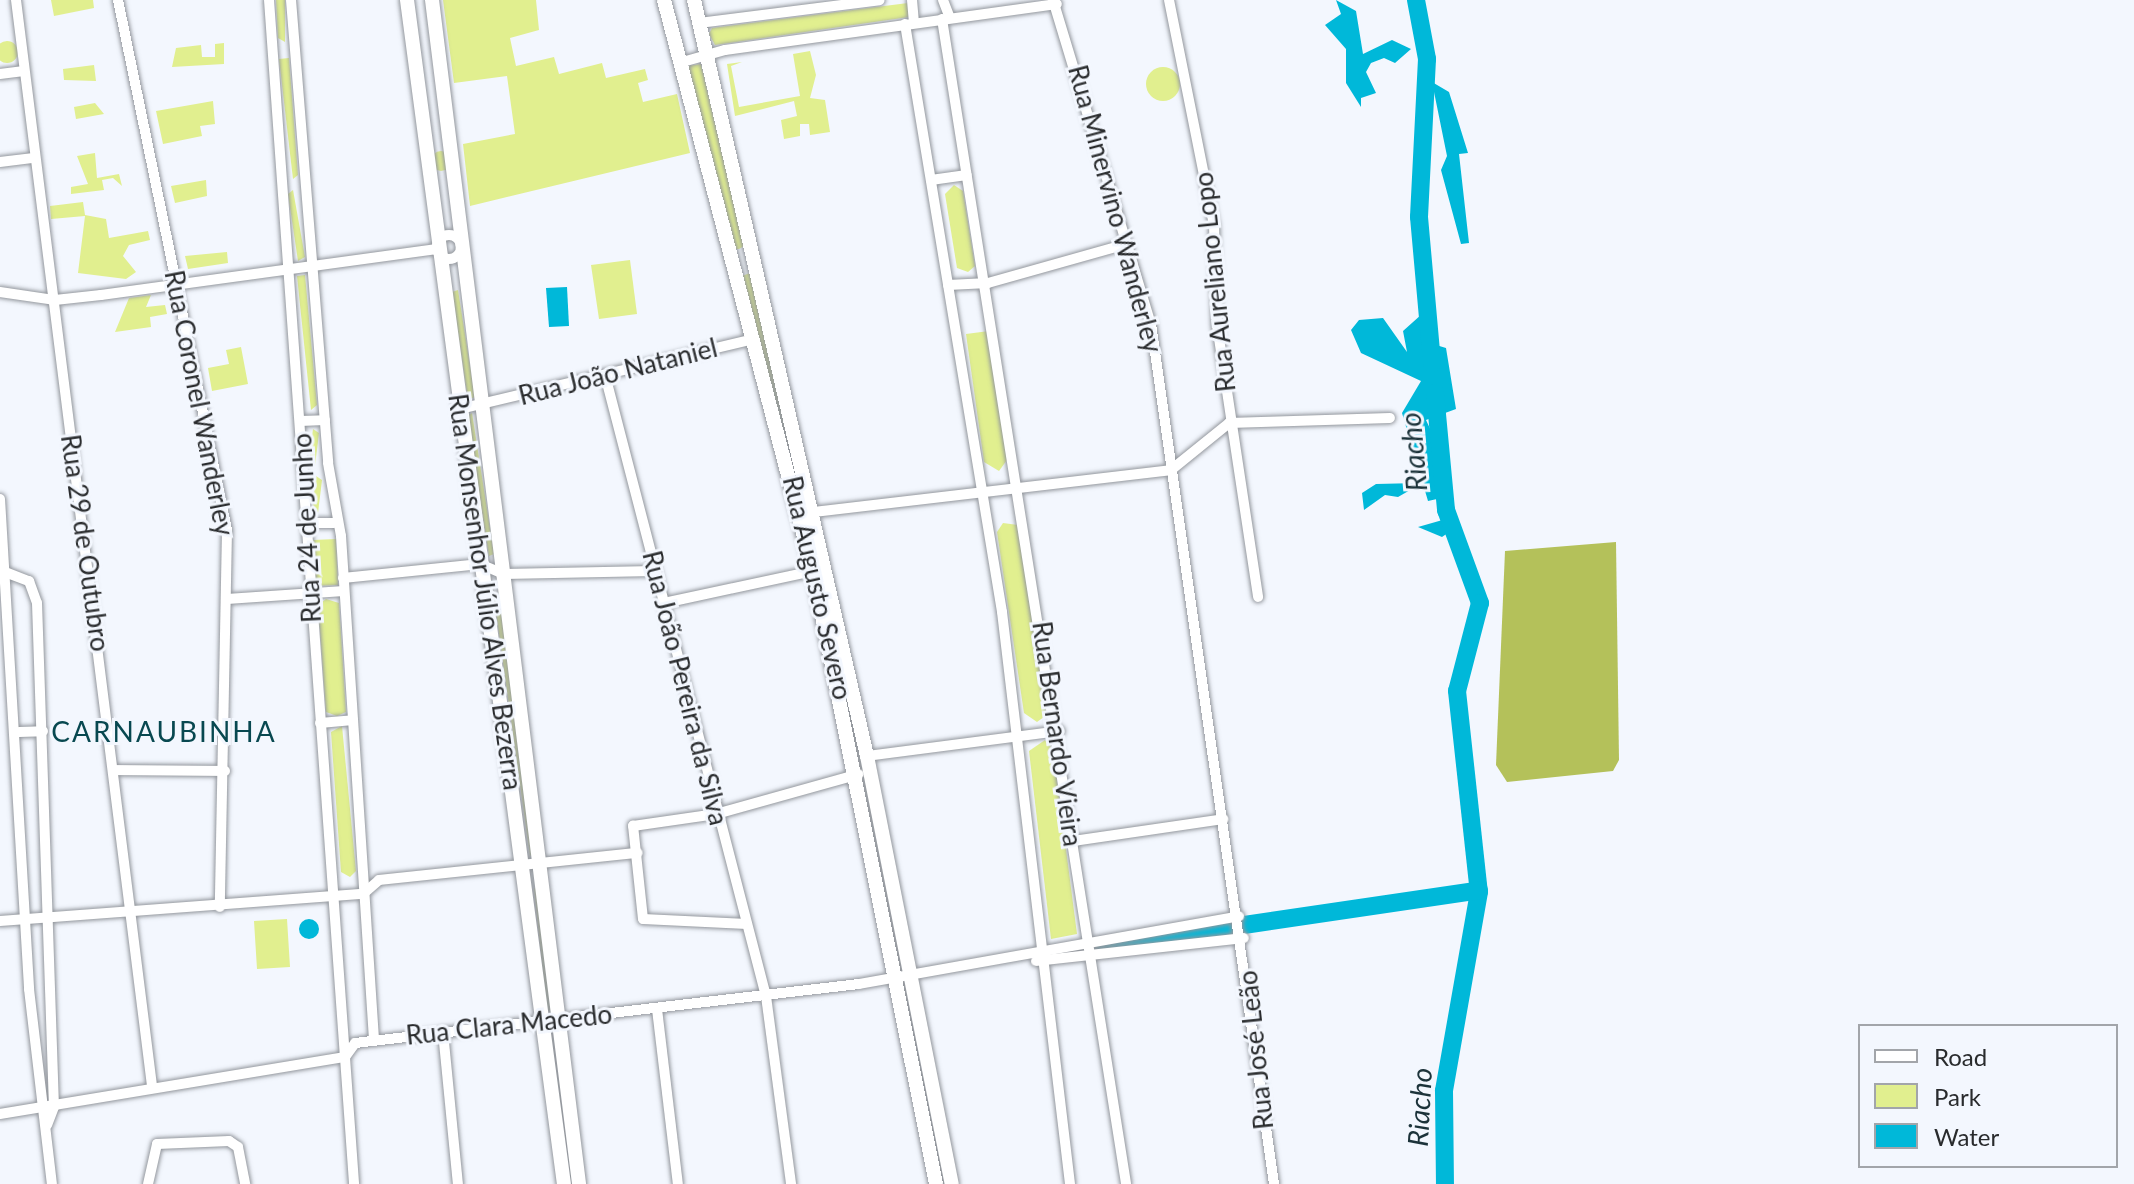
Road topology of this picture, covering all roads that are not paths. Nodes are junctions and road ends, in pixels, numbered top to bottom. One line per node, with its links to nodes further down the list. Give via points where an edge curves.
1 (16, 0): 21 (street, Rua 29 de Outubro)
2 (118, 0): 45 (street, Rua Coronel Wanderley)
3 (269, 0): 18 (street, Rua 24 de Junho)
4 (291, 0): 17 (street, Rua 24 de Junho)
5 (407, 0): 24 (main road, Rua Monsenhor Júlio Alves Bezerra)
6 (432, 0): 23 (main road, Rua Monsenhor Júlio Alves Bezerra)
7 (664, 0): 20 (main road, Rua Augusto Severo)
8 (694, 0): 15 (main road, Rua Augusto Severo)
9 (880, 0): 15 (street)
10 (912, 0): 16 (street, Rua Bernardo Vieira)
11 (943, 0): 14 (street, Rua Bernardo Vieira)
12 (1169, 0): 56 (street, Rua Aureliano Lopo, via 1214,225)
13 (1055, 2): 14 (street); 36 (street, Rua Minervino Wanderley)
14 (946, 18): 16 (street); 31 (street, Rua Bernardo Vieira)
15 (699, 23): 19 (main road, Rua Augusto Severo)
16 (910, 24): 19 (street); 32 (street, Rua Bernardo Vieira)
17 (294, 52): 18 (street); 30 (street, Rua 24 de Junho)
18 (272, 54): 29 (street, Rua 24 de Junho)
19 (707, 56): 20 (street); 35 (main road, Rua Augusto Severo)
20 (679, 63): 39 (main road, Rua Augusto Severo)
21 (24, 71): 22 (street); 27 (street, Rua 29 de Outubro)
22 (0, 74)
23 (444, 103): 24 (main road); 25 (main road, Rua Monsenhor Júlio Alves Bezerra)
24 (420, 106): 26 (main road, Rua Monsenhor Júlio Alves Bezerra)
25 (449, 138): 26 (main road); 37 (main road, Rua Monsenhor Júlio Alves Bezerra)
26 (424, 141): 38 (main road, Rua Monsenhor Júlio Alves Bezerra)
27 (34, 158): 28 (street); 48 (street, Rua 29 de Outubro)
28 (0, 162)
29 (281, 175): 30 (street, via 290,183); 34 (street, Rua 24 de Junho)
30 (303, 175): 33 (street, Rua 24 de Junho)
31 (967, 175): 32 (street); 44 (street, Rua Bernardo Vieira)
32 (931, 180): 46 (street, Rua Bernardo Vieira)
33 (305, 194): 34 (street, via 293,187); 41 (street, Rua 24 de Junho)
34 (283, 195): 43 (street, Rua 24 de Junho)
35 (751, 243): 39 (main road); 40 (main road, Rua Augusto Severo)
36 (1127, 244): 44 (street); 57 (street, Rua Minervino Wanderley, via 1151,324)
37 (462, 246): 38 (street, via 453,259); 38 (street, via 447,235); 51 (main road, Rua Monsenhor Júlio Alves Bezerra)
38 (437, 249): 41 (street); 52 (main road, Rua Monsenhor Júlio Alves Bezerra)
39 (725, 251): 42 (main road, Rua Augusto Severo)
40 (755, 262): 42 (main road, via 738,254); 61 (main road, Rua Augusto Severo)
41 (312, 265): 43 (street); 54 (street, Rua 24 de Junho)
42 (729, 268): 49 (main road, Rua Augusto Severo)
43 (288, 270): 45 (street); 55 (street, Rua 24 de Junho)
44 (988, 283): 46 (street); 58 (street, Rua Bernardo Vieira)
45 (176, 285): 48 (street); 73 (street, Rua Coronel Wanderley, via 227,530)
46 (948, 285): 59 (street, Rua Bernardo Vieira)
47 (0, 292): 48 (street)
48 (55, 300): 82 (street, Rua 29 de Outubro)
49 (754, 339): 50 (street, Rua João Nataniel); 61 (main road, Rua Augusto Severo)
50 (605, 375): 51 (street, Rua João Nataniel); 65 (street, Rua João Pereira da Silva)
51 (482, 405): 52 (street, Rua João Nataniel); 68 (main road, Rua Monsenhor Júlio Alves Bezerra)
52 (460, 409): 64 (main road, Rua Monsenhor Júlio Alves Bezerra)
53 (1390, 418): 56 (street)
54 (325, 420): 55 (street); 63 (street, Rua 24 de Junho)
55 (300, 421): 62 (street, Rua 24 de Junho)
56 (1229, 423): 57 (street); 72 (street, Rua Aureliano Lopo)
57 (1171, 470): 58 (street); 87 (street, Rua Minervino Wanderley)
58 (1020, 487): 59 (street); 78 (street, Rua Bernardo Vieira)
59 (982, 491): 61 (street); 80 (street, Rua Bernardo Vieira)
60 (0, 499): 67 (street)
61 (807, 513): 66 (main road, Rua Augusto Severo); 81 (main road, Rua Augusto Severo)
62 (306, 523): 63 (street); 71 (street, Rua 24 de Junho)
63 (334, 523): 69 (street, Rua 24 de Junho)
64 (480, 564): 68 (street); 69 (street); 90 (main road, Rua Monsenhor Júlio Alves Bezerra)
65 (654, 571): 68 (street); 74 (street, Rua João Pereira da Silva)
66 (813, 571): 74 (street); 84 (main road, Rua Augusto Severo)
67 (5, 572): 77 (street, via 20,574 35,588); 79 (street)
68 (504, 574): 90 (main road, Rua Monsenhor Júlio Alves Bezerra)
69 (343, 578): 70 (street, Rua 24 de Junho)
70 (344, 591): 71 (street); 75 (street, Rua 24 de Junho)
71 (309, 593): 73 (street); 76 (street, Rua 24 de Junho)
72 (1258, 597)
73 (227, 599): 83 (street, Rua Coronel Wanderley)
74 (664, 603): 86 (street, Rua João Pereira da Silva)
75 (353, 720): 76 (street); 91 (street, Rua 24 de Junho)
76 (320, 723): 92 (street, Rua 24 de Junho)
77 (43, 731): 79 (street); 96 (street)
78 (1059, 731): 80 (street); 88 (street, Rua Bernardo Vieira)
79 (19, 732): 97 (street)
80 (1019, 734): 81 (street); 102 (street, Rua Bernardo Vieira)
81 (867, 756): 85 (main road, Rua Augusto Severo)
82 (114, 770): 83 (street); 94 (street, Rua 29 de Outubro)
83 (225, 771): 93 (street, Rua Coronel Wanderley)
84 (859, 774): 85 (main road, Rua Augusto Severo); 86 (street)
85 (873, 811): 106 (main road, Rua Augusto Severo)
86 (716, 814): 89 (street, via 633,826); 99 (street, Rua João Pereira da Silva)
87 (1223, 819): 88 (street); 95 (street, Rua José Leão)
88 (1073, 841): 101 (street, Rua Bernardo Vieira)
89 (638, 853): 90 (street); 99 (street, via 643,919)
90 (531, 866): 91 (street, via 379,880); 111 (main road, Rua Monsenhor Júlio Alves Bezerra)
91 (363, 894): 92 (street); 113 (street, Rua 24 de Junho)
92 (334, 896): 93 (street); 114 (street, Rua 24 de Junho)
93 (220, 907): 94 (street)
94 (132, 913): 96 (street); 115 (street, Rua 29 de Outubro)
95 (1239, 916): 100 (street, Rua José Leão); 101 (street, Rua Clara Macedo)
96 (50, 917): 97 (street); 107 (street)
97 (29, 918): 98 (street); 108 (street)
98 (0, 921)
99 (747, 924): 109 (street, Rua João Pereira da Silva)
100 (1244, 938): 103 (street); 133 (street, Rua José Leão)
101 (1084, 941): 102 (street, Rua Clara Macedo); 103 (street, Rua Bernardo Vieira)
102 (1041, 951): 104 (street, Rua Clara Macedo); 105 (street, Rua Bernardo Vieira)
103 (1093, 955): 105 (street); 132 (street, Rua Bernardo Vieira)
104 (1026, 958): 105 (street, Rua Clara Macedo); 106 (street, Rua Clara Macedo)
105 (1042, 964): 131 (street, Rua Bernardo Vieira)
106 (904, 975): 109 (street, Rua Clara Macedo); 129 (main road, Rua Augusto Severo); 130 (main road, Rua Augusto Severo)
107 (51, 987): 108 (street); 116 (street)
108 (29, 989): 117 (street)
109 (767, 998): 110 (street, Rua Clara Macedo); 128 (street, Rua João Pereira da Silva)
110 (657, 1009): 111 (street, Rua Clara Macedo); 127 (street)
111 (550, 1018): 112 (street, Rua Clara Macedo); 125 (main road, Rua Monsenhor Júlio Alves Bezerra); 126 (main road, Rua Monsenhor Júlio Alves Bezerra)
112 (443, 1032): 113 (street, Rua Clara Macedo); 124 (street)
113 (374, 1040): 114 (street, Rua Clara Macedo, via 355,1043)
114 (345, 1057): 115 (street, Rua Clara Macedo); 123 (street, Rua 24 de Junho)
115 (152, 1086): 116 (street, Rua Clara Macedo)
116 (54, 1107): 117 (street, Rua Clara Macedo); 119 (street)
117 (41, 1108): 118 (street, Rua Clara Macedo); 119 (street)
118 (0, 1114)
119 (47, 1125): 120 (street)
120 (52, 1184)
121 (148, 1184): 122 (street, via 157,1144 235,1143)
122 (245, 1184)
123 (354, 1184)
124 (458, 1184)
125 (564, 1184)
126 (579, 1184)
127 (678, 1184)
128 (791, 1184)
129 (936, 1184)
130 (952, 1184)
131 (1070, 1184)
132 (1126, 1184)
133 (1274, 1184)

